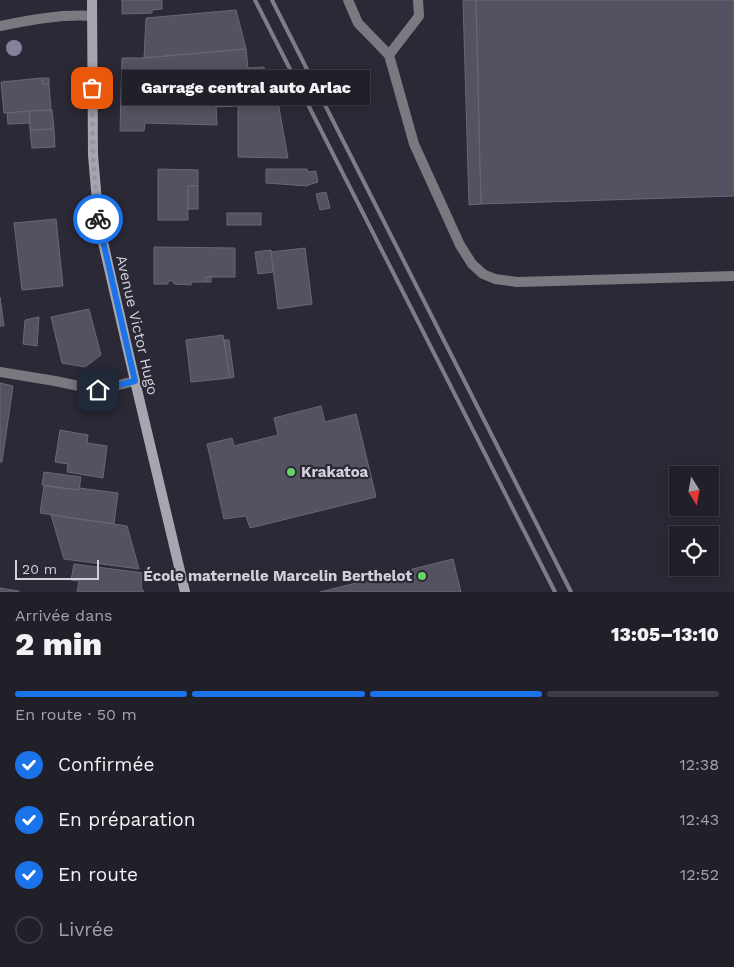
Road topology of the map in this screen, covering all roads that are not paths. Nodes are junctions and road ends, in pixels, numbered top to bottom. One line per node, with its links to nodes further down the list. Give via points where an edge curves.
1 (92, 0): 4 (street, Avenue Victor Hugo)
2 (348, 0): 6 (street, via 358,23)
3 (418, 0): 6 (street, via 419,16)
4 (92, 16): 5 (street, via 29,20); 9 (street, Avenue Victor Hugo, via 93,155 99,225)
5 (0, 26)
6 (389, 55): 7 (street, via 414,144 460,245 483,274 517,282)
7 (734, 276)
8 (0, 372): 9 (street, via 98,390)
9 (135, 381): 10 (street, Avenue Victor Hugo)
10 (185, 592)

